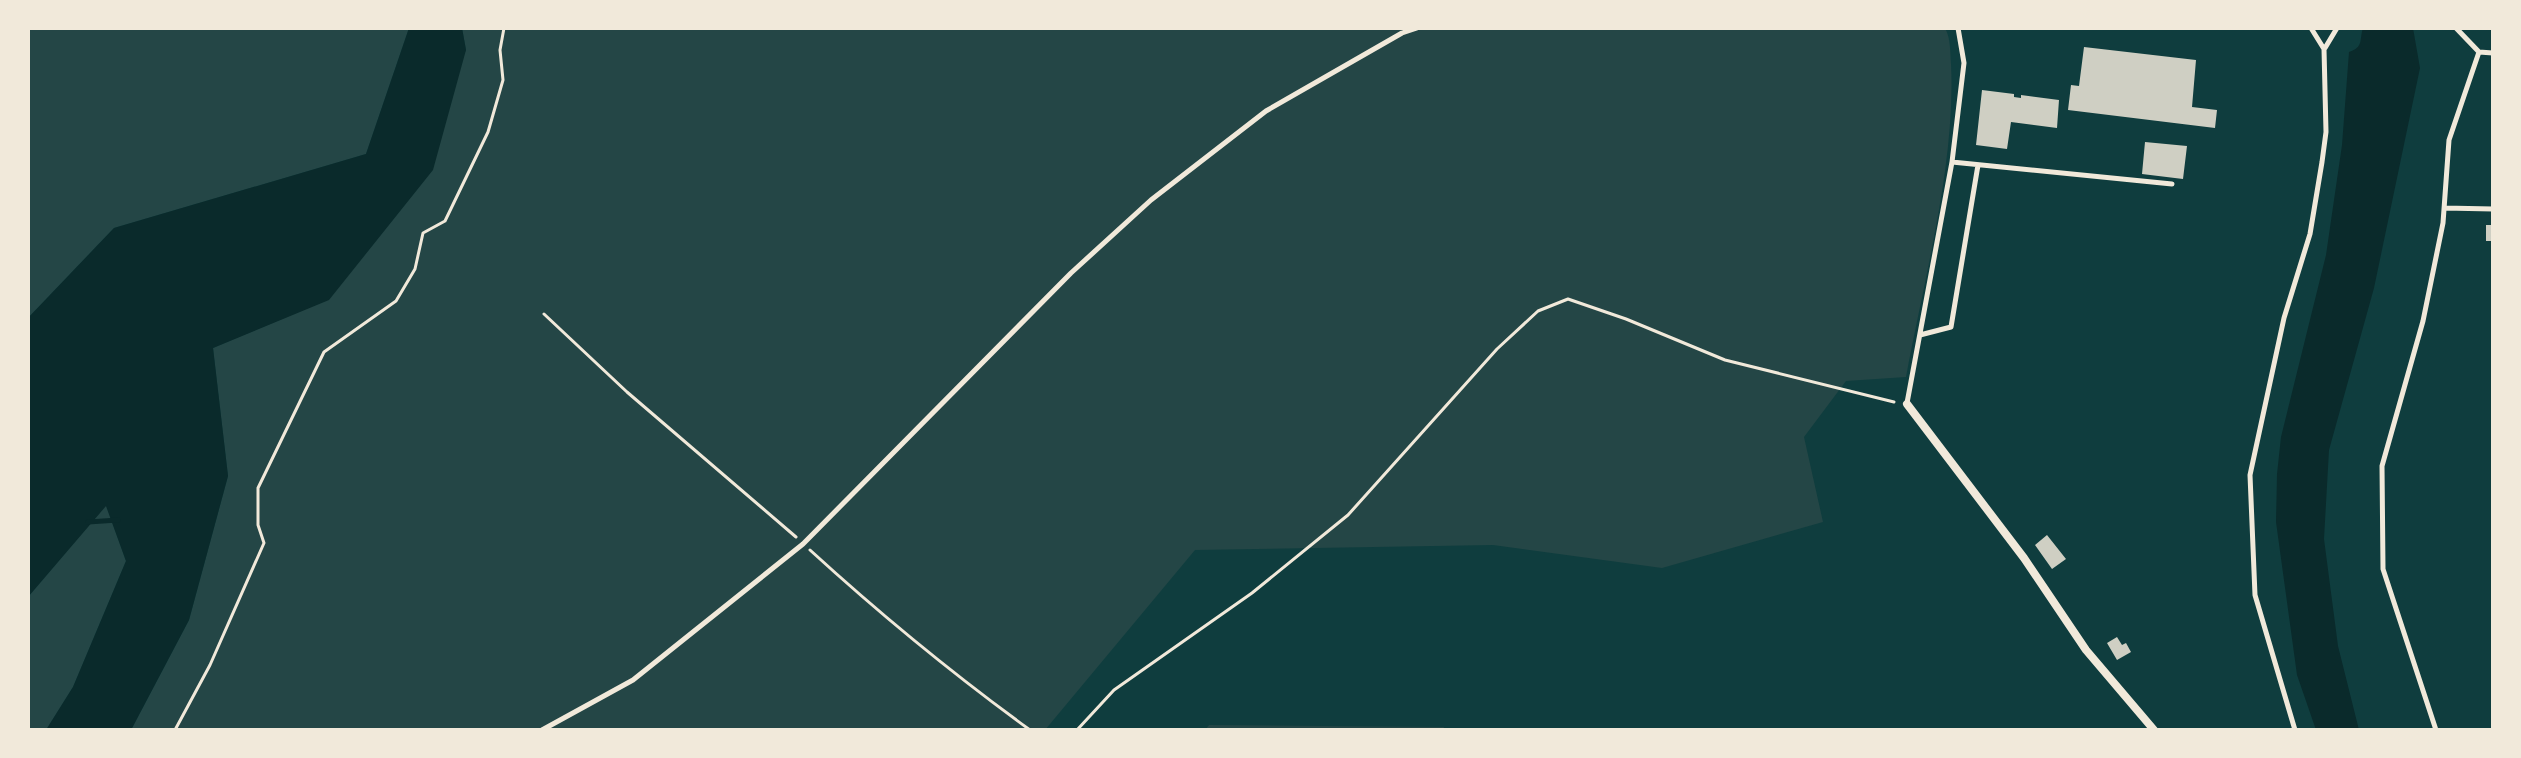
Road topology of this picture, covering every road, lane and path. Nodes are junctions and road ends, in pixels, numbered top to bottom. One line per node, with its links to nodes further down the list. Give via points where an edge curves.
1 (504, 28): 19 (path, via 503,80 488,132 445,221 423,233 415,269 396,301 324,352 258,488 258,525 264,543)
2 (1417, 28): 18 (lane, via 1266,111 1151,200 1071,273)
3 (1958, 28): 10 (lane, via 1964,63)
4 (2311, 28): 7 (lane)
5 (2337, 28): 7 (lane)
6 (2456, 28): 8 (lane)
7 (2324, 49): 24 (lane, via 2326,132 2310,234 2284,318 2250,475 2255,595)
8 (2479, 52): 9 (lane); 13 (lane, via 2449,140)
9 (2493, 53)
10 (1952, 162): 11 (lane); 16 (lane)
11 (1978, 165): 12 (lane); 16 (lane, via 1951,327)
12 (2172, 184)
13 (2444, 208): 14 (lane); 25 (lane, via 2423,321 2382,466 2383,569)
14 (2493, 209)
15 (544, 314): 18 (path)
16 (1920, 335): 17 (lane)
17 (1907, 404): 22 (path, via 1725,360 1568,299 1538,311 1497,349 1348,515 1252,593 1114,690); 23 (street, via 2086,650)
18 (803, 544): 20 (lane, via 633,680); 21 (path, via 877,611)
19 (175, 730)
20 (542, 730)
21 (1030, 730)
22 (1077, 730)
23 (2154, 730)
24 (2295, 730)
25 (2436, 730)

